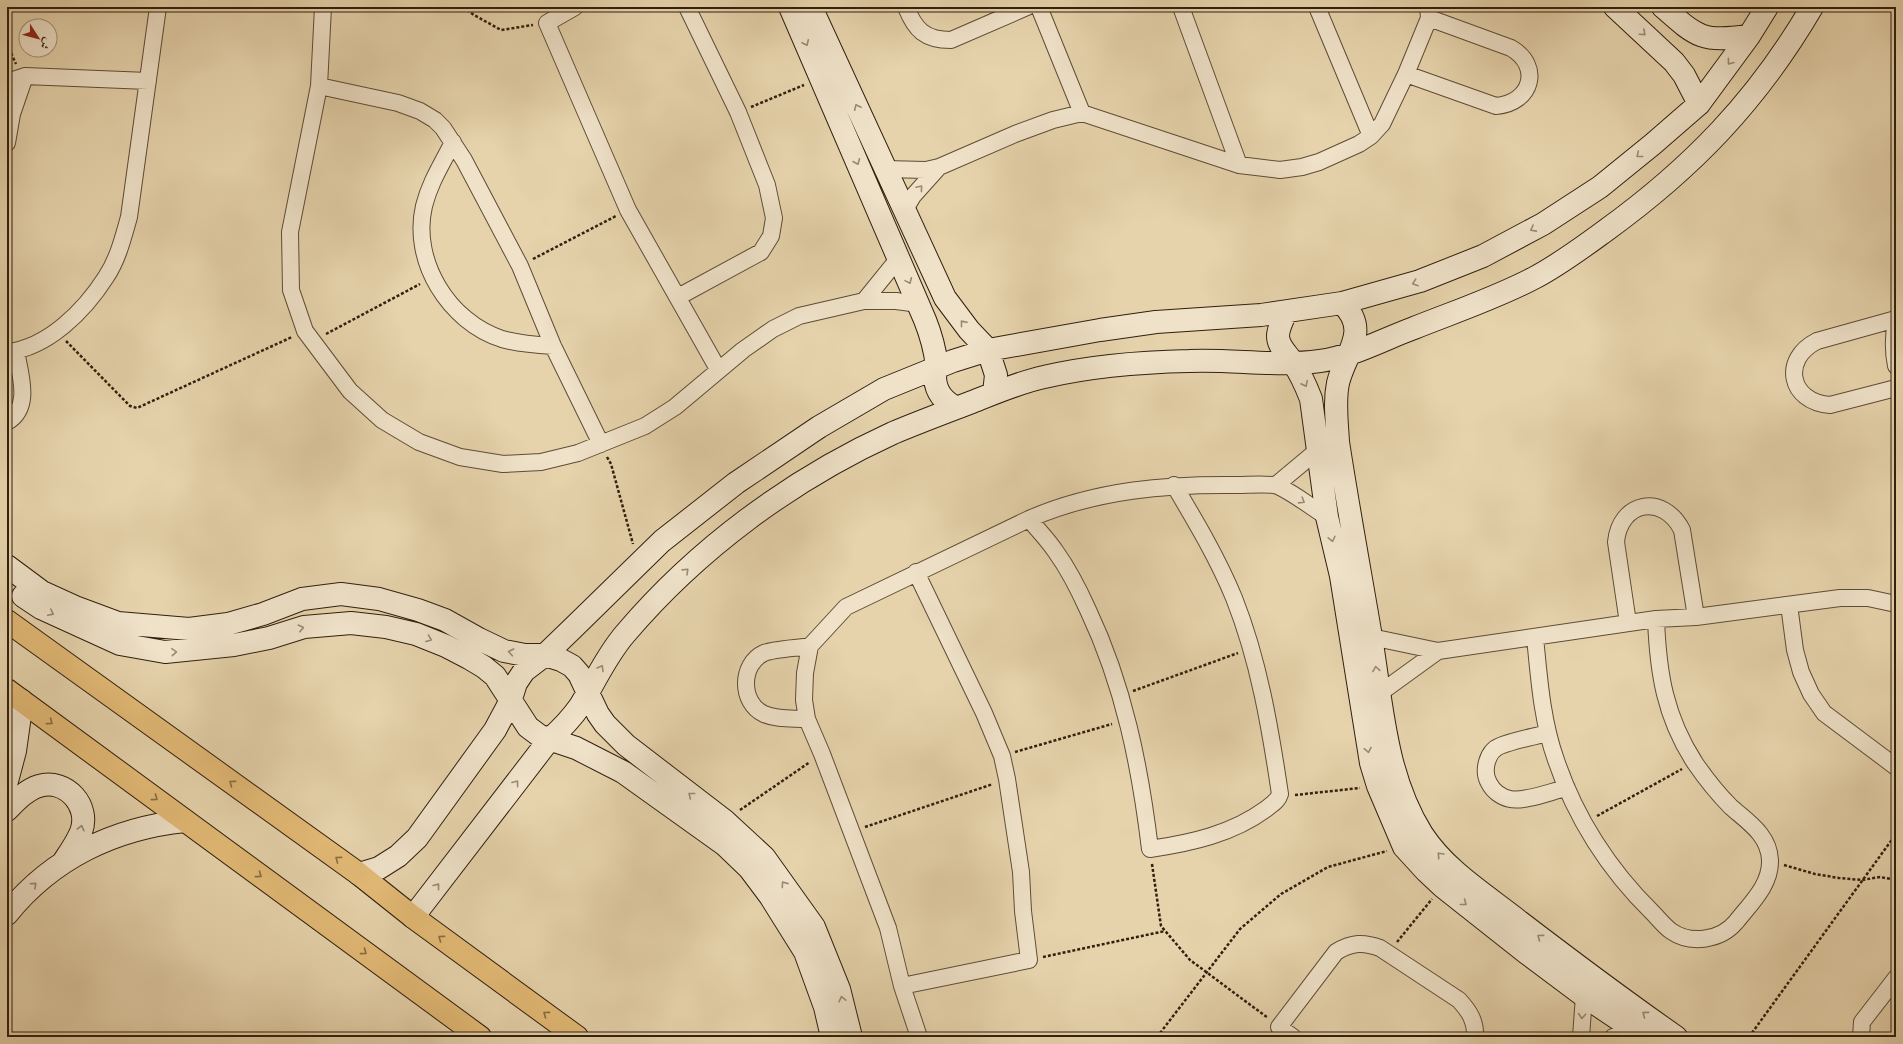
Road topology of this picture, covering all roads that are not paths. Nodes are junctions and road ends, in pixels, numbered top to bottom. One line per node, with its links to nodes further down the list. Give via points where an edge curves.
1 (158, 7): 20 (street)
2 (323, 7): 22 (street)
3 (575, 7): 33 (street, via 547,23 628,210)
4 (687, 7): 33 (street, via 738,112 767,185 774,218 771,236 761,252)
5 (790, 7): 32 (street, one-way to 32)
6 (810, 7): 30 (street, one-way to 6)
7 (906, 7): 8 (street, via 912,23 920,31 940,40 951,40)
8 (1027, 7)
9 (1039, 7): 24 (street)
10 (1181, 7): 28 (street)
11 (1317, 7): 25 (street)
12 (1614, 7): 23 (street, one-way to 23, via 1674,62 1684,74)
13 (1663, 7): 17 (street, via 1688,29 1703,37 1725,39)
14 (1767, 7): 17 (street)
15 (1812, 7): 42 (street, via 1768,75 1725,128 1681,171 1629,214 1536,277 1475,305)
16 (1428, 13): 18 (street); 18 (street, via 1519,52 1529,68 1527,87 1515,101 1496,106)
17 (1749, 36): 23 (street, one-way to 23)
18 (1406, 74): 25 (street, via 1382,124)
19 (24, 77): 20 (street); 21 (street); 27 (street, via 12,114)
20 (148, 81): 41 (street, via 129,217 120,248 107,276 88,302 66,324 39,342)
21 (7, 82)
22 (319, 86): 26 (street, via 398,103 420,111 439,124); 51 (street, via 290,232 291,290 309,336 350,391 382,420 419,442 453,455 503,464 541,462 578,453)
23 (1699, 104): 35 (street, one-way to 35, via 1600,187 1543,224 1483,256 1420,281)
24 (1082, 113): 28 (street); 29 (street, via 1015,134)
25 (1371, 136): 28 (street, via 1346,150 1302,167 1280,170)
26 (453, 142): 39 (street, via 520,266); 39 (street, via 432,181 424,207 422,235 427,262 438,288 455,310 476,327 502,339 528,345)
27 (7, 143)
28 (1239, 165)
29 (939, 168): 30 (street); 31 (street, one-way to 29, via 913,196)
30 (886, 169): 31 (street)
31 (904, 211): 40 (street, one-way to 31, via 945,298)
32 (898, 260): 34 (street); 36 (street, one-way to 36)
33 (678, 298): 46 (street)
34 (864, 301): 36 (street); 46 (street, via 799,316 779,326)
35 (1342, 303): 37 (street); 42 (street, via 1350,311 1356,328)
36 (919, 304): 45 (street, via 932,337)
37 (1286, 312): 40 (street, via 1156,322); 43 (street, via 1278,334 1282,349)
38 (1896, 321): 44 (street, via 1893,342); 47 (street, via 1817,341 1807,346 1795,363 1794,374 1801,393 1819,404 1830,405)
39 (553, 346): 51 (street)
40 (988, 350): 45 (street); 48 (street, via 996,375)
41 (12, 352): 50 (street, via 23,394 18,412)
42 (1351, 352): 43 (street, via 1340,358); 52 (street, via 1338,382)
43 (1293, 362): 48 (street, via 1194,360 1128,365 1043,377); 52 (street, one-way to 52, via 1306,386)
44 (1896, 366)
45 (937, 368): 49 (street, via 936,387 947,403); 71 (street, via 884,389 781,452 696,513 662,541)
46 (718, 369): 51 (street, via 675,407 646,426)
47 (1896, 388)
48 (994, 393): 49 (street)
49 (956, 408): 72 (street, one-way to 49, via 611,651 640,617 690,567 742,523 854,452)
50 (7, 422)
51 (601, 444)
52 (1328, 446): 54 (street); 55 (street); 59 (street)
53 (1174, 485): 54 (street); 56 (street, via 1118,492 1056,508); 56 (street, via 1207,542 1234,598 1251,648 1268,716 1280,794 1280,797 1262,811 1228,830 1186,844 1150,849 1138,764 1128,719 1099,632 1080,591 1056,552)
54 (1276, 485): 55 (street, one-way to 55)
55 (1327, 517): 59 (street, one-way to 59)
56 (1029, 519): 58 (street)
57 (7, 566): 71 (street, one-way to 57, via 504,651 445,620 418,610 379,599 341,594 302,599 262,614 220,625 189,629 118,623 42,592)
58 (916, 572): 69 (street, via 846,607); 92 (street, via 1002,756 1021,872 1029,960)
59 (1350, 575): 67 (street); 77 (street)
60 (7, 584): 75 (street, one-way to 75, via 41,608 79,627 120,644 165,652 269,638 304,627 351,623 416,634 446,646 484,667 502,685)
61 (1896, 604): 62 (street, via 1868,598 1840,598)
62 (1789, 605): 63 (street); 80 (street, via 1795,650 1811,694 1824,713)
63 (1696, 617): 64 (street); 66 (street, via 1682,530 1677,520 1669,513 1649,506 1629,513 1621,521 1617,531 1616,542)
64 (1656, 619): 66 (street); 82 (street, via 1657,658 1665,696 1678,733 1707,780 1760,833 1767,846 1770,860 1763,888 1730,929 1716,936 1686,938 1671,931 1637,897 1606,859)
65 (7, 621): 88 (main road, one-way to 65)
66 (1628, 623): 68 (street)
67 (1371, 637): 70 (street); 73 (street, one-way to 67)
68 (1535, 637): 70 (street); 78 (street)
69 (810, 646): 76 (street, via 805,673 804,700); 76 (street, via 764,653 754,660 745,682 747,694 753,705 762,713 774,717)
70 (1438, 652): 73 (street)
71 (545, 655): 72 (street, via 572,666); 75 (street, via 524,671 516,683)
72 (588, 691): 79 (street, via 571,718); 99 (street, one-way to 72, via 839,989 814,927 764,857 725,821 626,745 605,724)
73 (1380, 693): 77 (street)
74 (14, 696): 81 (street, via 15,751); 84 (main road, one-way to 84)
75 (510, 702): 79 (street, via 528,727); 88 (street, via 496,730 417,838 379,868)
76 (807, 719): 92 (street, via 888,928)
77 (1373, 722): 85 (street, via 1400,790); 86 (street, one-way to 86, via 1371,763)
78 (1548, 733): 82 (street); 82 (street, via 1499,746 1487,762 1488,781 1493,790 1510,799)
79 (549, 740): 90 (street, one-way to 79); 98 (street, via 590,754 623,772 726,845 749,868 805,952 825,1007)
80 (1896, 767)
81 (7, 781)
82 (1567, 788)
83 (7, 810): 87 (street, one-way to 83, via 83,824 81,807 72,793 56,786 39,786 31,789)
84 (185, 821): 87 (street, via 122,833); 96 (main road, one-way to 96)
85 (1423, 835): 86 (street); 93 (street, one-way to 85, via 1458,874)
86 (1404, 847): 93 (street, one-way to 93, via 1442,886)
87 (63, 862): 89 (street, one-way to 87, via 30,889)
88 (359, 874): 90 (main road)
89 (7, 914)
90 (413, 917): 97 (main road, one-way to 90)
91 (1896, 978): 105 (street, via 1862,1022)
92 (902, 986): 100 (street)
93 (1589, 987): 94 (street); 95 (street, one-way to 93); 103 (street, one-way to 103)
94 (1641, 1034): 104 (street)
95 (1671, 1035)
96 (480, 1037)
97 (577, 1037)
98 (832, 1037)
99 (852, 1037)
100 (919, 1037)
101 (1293, 1037): 102 (street, via 1279,1027 1336,952 1358,943 1370,944 1388,953 1459,1000 1474,1022)
102 (1475, 1037)
103 (1581, 1037)
104 (1612, 1037)
105 (1861, 1037)

